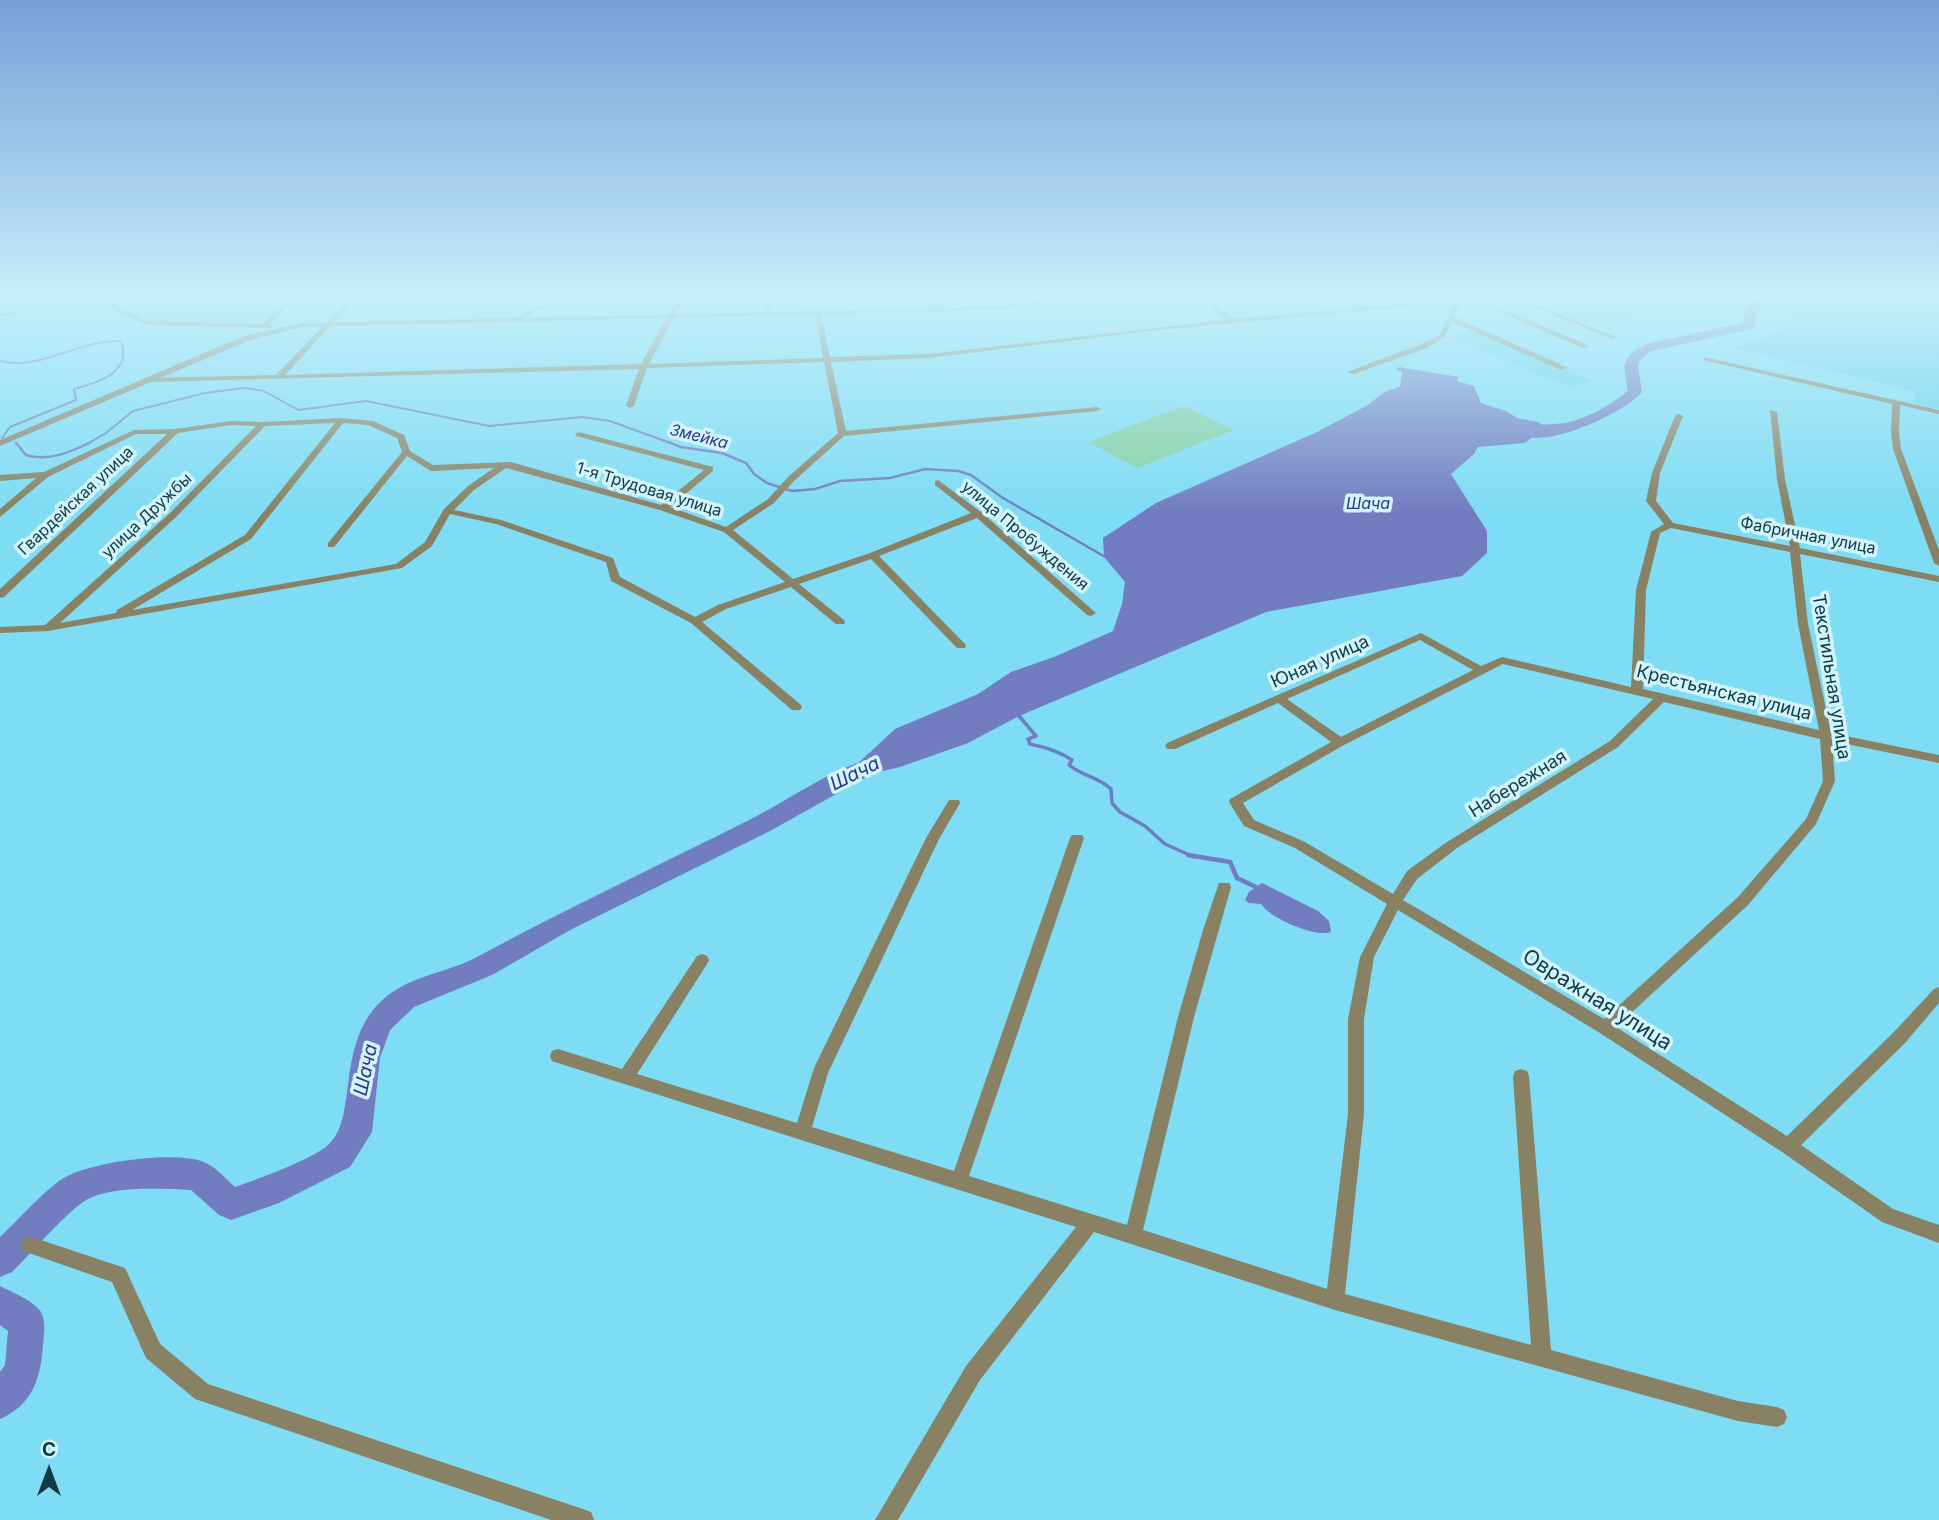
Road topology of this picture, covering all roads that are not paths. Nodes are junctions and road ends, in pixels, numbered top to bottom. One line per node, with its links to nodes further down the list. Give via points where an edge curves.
1 (172, 370): 10 (street)
2 (285, 370): 9 (street)
3 (500, 370): 9 (street)
4 (643, 370): 12 (street)
5 (830, 370): 21 (street)
6 (1357, 370): 8 (street)
7 (1754, 370): 11 (street)
8 (1351, 372)
9 (279, 376): 10 (street)
10 (149, 380): 22 (street)
11 (1896, 403): 15 (street); 37 (street, via 1897,449)
12 (630, 406)
13 (1097, 409): 21 (street)
14 (1773, 412): 35 (street, Текстильная улица, via 1780,479)
15 (1939, 412)
16 (1679, 416): 32 (street, via 1656,473 1651,501)
17 (341, 419): 18 (street); 23 (street, 1-я Трудовая улица, via 370,423 401,437); 42 (street, via 248,537)
18 (263, 424): 19 (street, via 231,422); 45 (street, улица Дружбы, via 173,515)
19 (175, 431): 25 (street, via 134,432); 40 (street, Гвардейская улица)
20 (579, 434): 28 (street, via 710,469)
21 (842, 434): 33 (street, via 774,498)
22 (0, 443)
23 (406, 452): 24 (street, 1-я Трудовая улица, via 431,468); 34 (street)
24 (502, 467): 28 (street, 1-я Трудовая улица, via 511,465); 29 (street)
25 (46, 475): 26 (street); 30 (street)
26 (0, 478)
27 (938, 483): 31 (street, улица Пробуждения)
28 (663, 508): 33 (street, 1-я Трудовая улица)
29 (447, 512): 42 (street, via 429,544 399,566); 43 (street, via 498,522 610,560 615,579)
30 (0, 514)
31 (978, 514): 36 (street); 41 (street, улица Пробуждения)
32 (1670, 525): 35 (street, Фабричная улица); 49 (street, via 1656,532 1642,590)
33 (727, 530): 39 (street, 1-я Трудовая улица)
34 (331, 545)
35 (1795, 549): 38 (street, Фабричная улица); 53 (street, Текстильная улица, via 1803,624)
36 (873, 555): 39 (street); 47 (street)
37 (1939, 563)
38 (1939, 579)
39 (792, 583): 43 (street); 44 (street, 1-я Трудовая улица)
40 (0, 595)
41 (1091, 613)
42 (115, 615): 45 (street)
43 (695, 621): 52 (street)
44 (840, 622)
45 (48, 628): 46 (street)
46 (0, 630)
47 (961, 646)
48 (1480, 670): 49 (street, Крестьянская улица, via 1502,660); 51 (street, Юная улица, via 1421,636); 54 (street)
49 (1637, 690): 50 (street, Крестьянская улица)
50 (1662, 697): 53 (street, Крестьянская улица); 61 (street, Набережная, via 1614,744 1412,875)
51 (1279, 699): 54 (street); 55 (street, Юная улица)
52 (796, 707)
53 (1826, 736): 56 (street, Крестьянская улица); 64 (street, Текстильная улица, via 1829,781 1811,821 1743,901)
54 (1340, 742): 57 (street)
55 (1171, 746)
56 (1939, 759)
57 (1235, 802): 61 (street, Овражная улица, via 1249,823 1300,845)
58 (954, 803): 68 (street, via 820,1073)
59 (1077, 838): 70 (street)
60 (1224, 887): 73 (street)
61 (1395, 902): 64 (street, Овражная улица); 75 (street, Набережная, via 1367,957 1356,1019 1356,1114)
62 (702, 960): 67 (street)
63 (1939, 993): 69 (street)
64 (1605, 1028): 69 (street, Овражная улица)
65 (558, 1056): 67 (street)
66 (1521, 1076): 76 (street)
67 (626, 1077): 68 (street)
68 (802, 1132): 70 (street)
69 (1788, 1146): 72 (street, Овражная улица, via 1888,1216)
70 (959, 1181): 71 (street)
71 (1091, 1222): 73 (street); 79 (street, via 973,1373)
72 (1939, 1234)
73 (1133, 1236): 75 (street)
74 (29, 1245): 78 (street, via 118,1275 153,1351 202,1392)
75 (1335, 1301): 76 (street)
76 (1542, 1356): 77 (street)
77 (1777, 1418)
78 (583, 1520)
79 (886, 1520)

